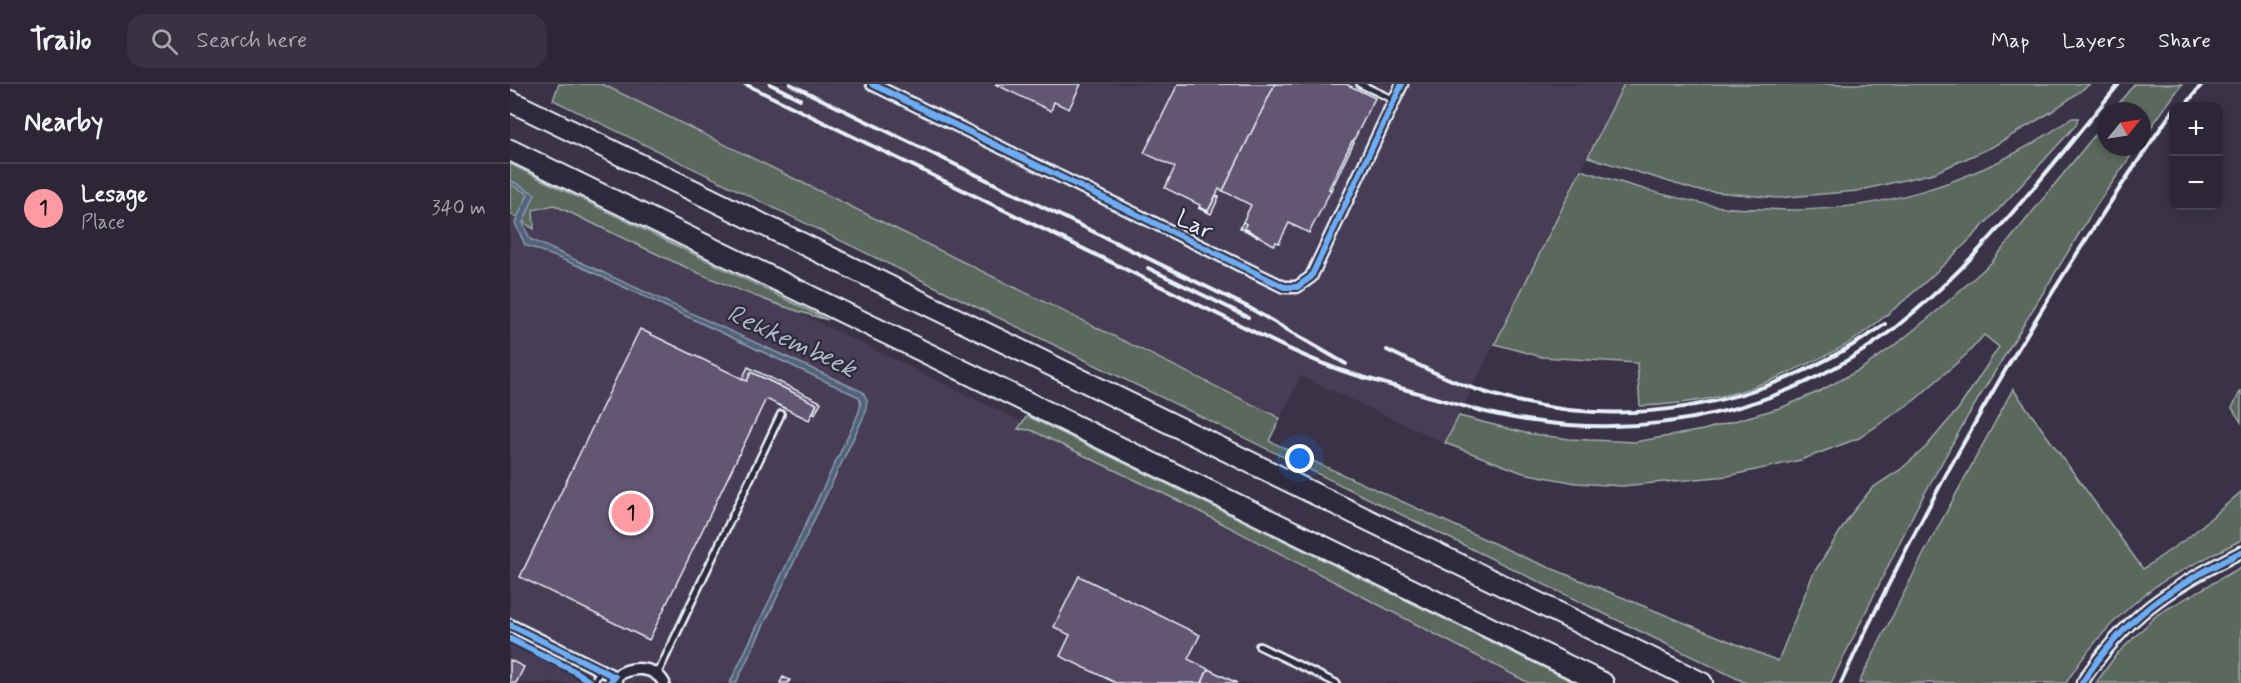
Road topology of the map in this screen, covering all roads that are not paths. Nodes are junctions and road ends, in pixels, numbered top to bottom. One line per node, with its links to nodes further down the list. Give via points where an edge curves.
1 (872, 84): 4 (street, Lar, via 1284,288 1297,287 1311,277)
2 (1360, 84): 4 (lane)
3 (1402, 84): 4 (street, Lar)
4 (1394, 100)
5 (510, 101): 17 (highway)
6 (510, 150): 16 (highway)
7 (781, 414): 12 (lane)
8 (2241, 552): 18 (street, via 2144,610 2112,641)
9 (510, 625): 11 (street)
10 (1259, 646): 15 (lane)
11 (601, 669): 13 (street); 14 (lane)
12 (661, 678): 13 (street, via 640,669 624,671)
13 (616, 680)
14 (593, 683)
15 (1336, 683)
16 (1603, 683)
17 (1702, 683)
18 (2082, 683)

